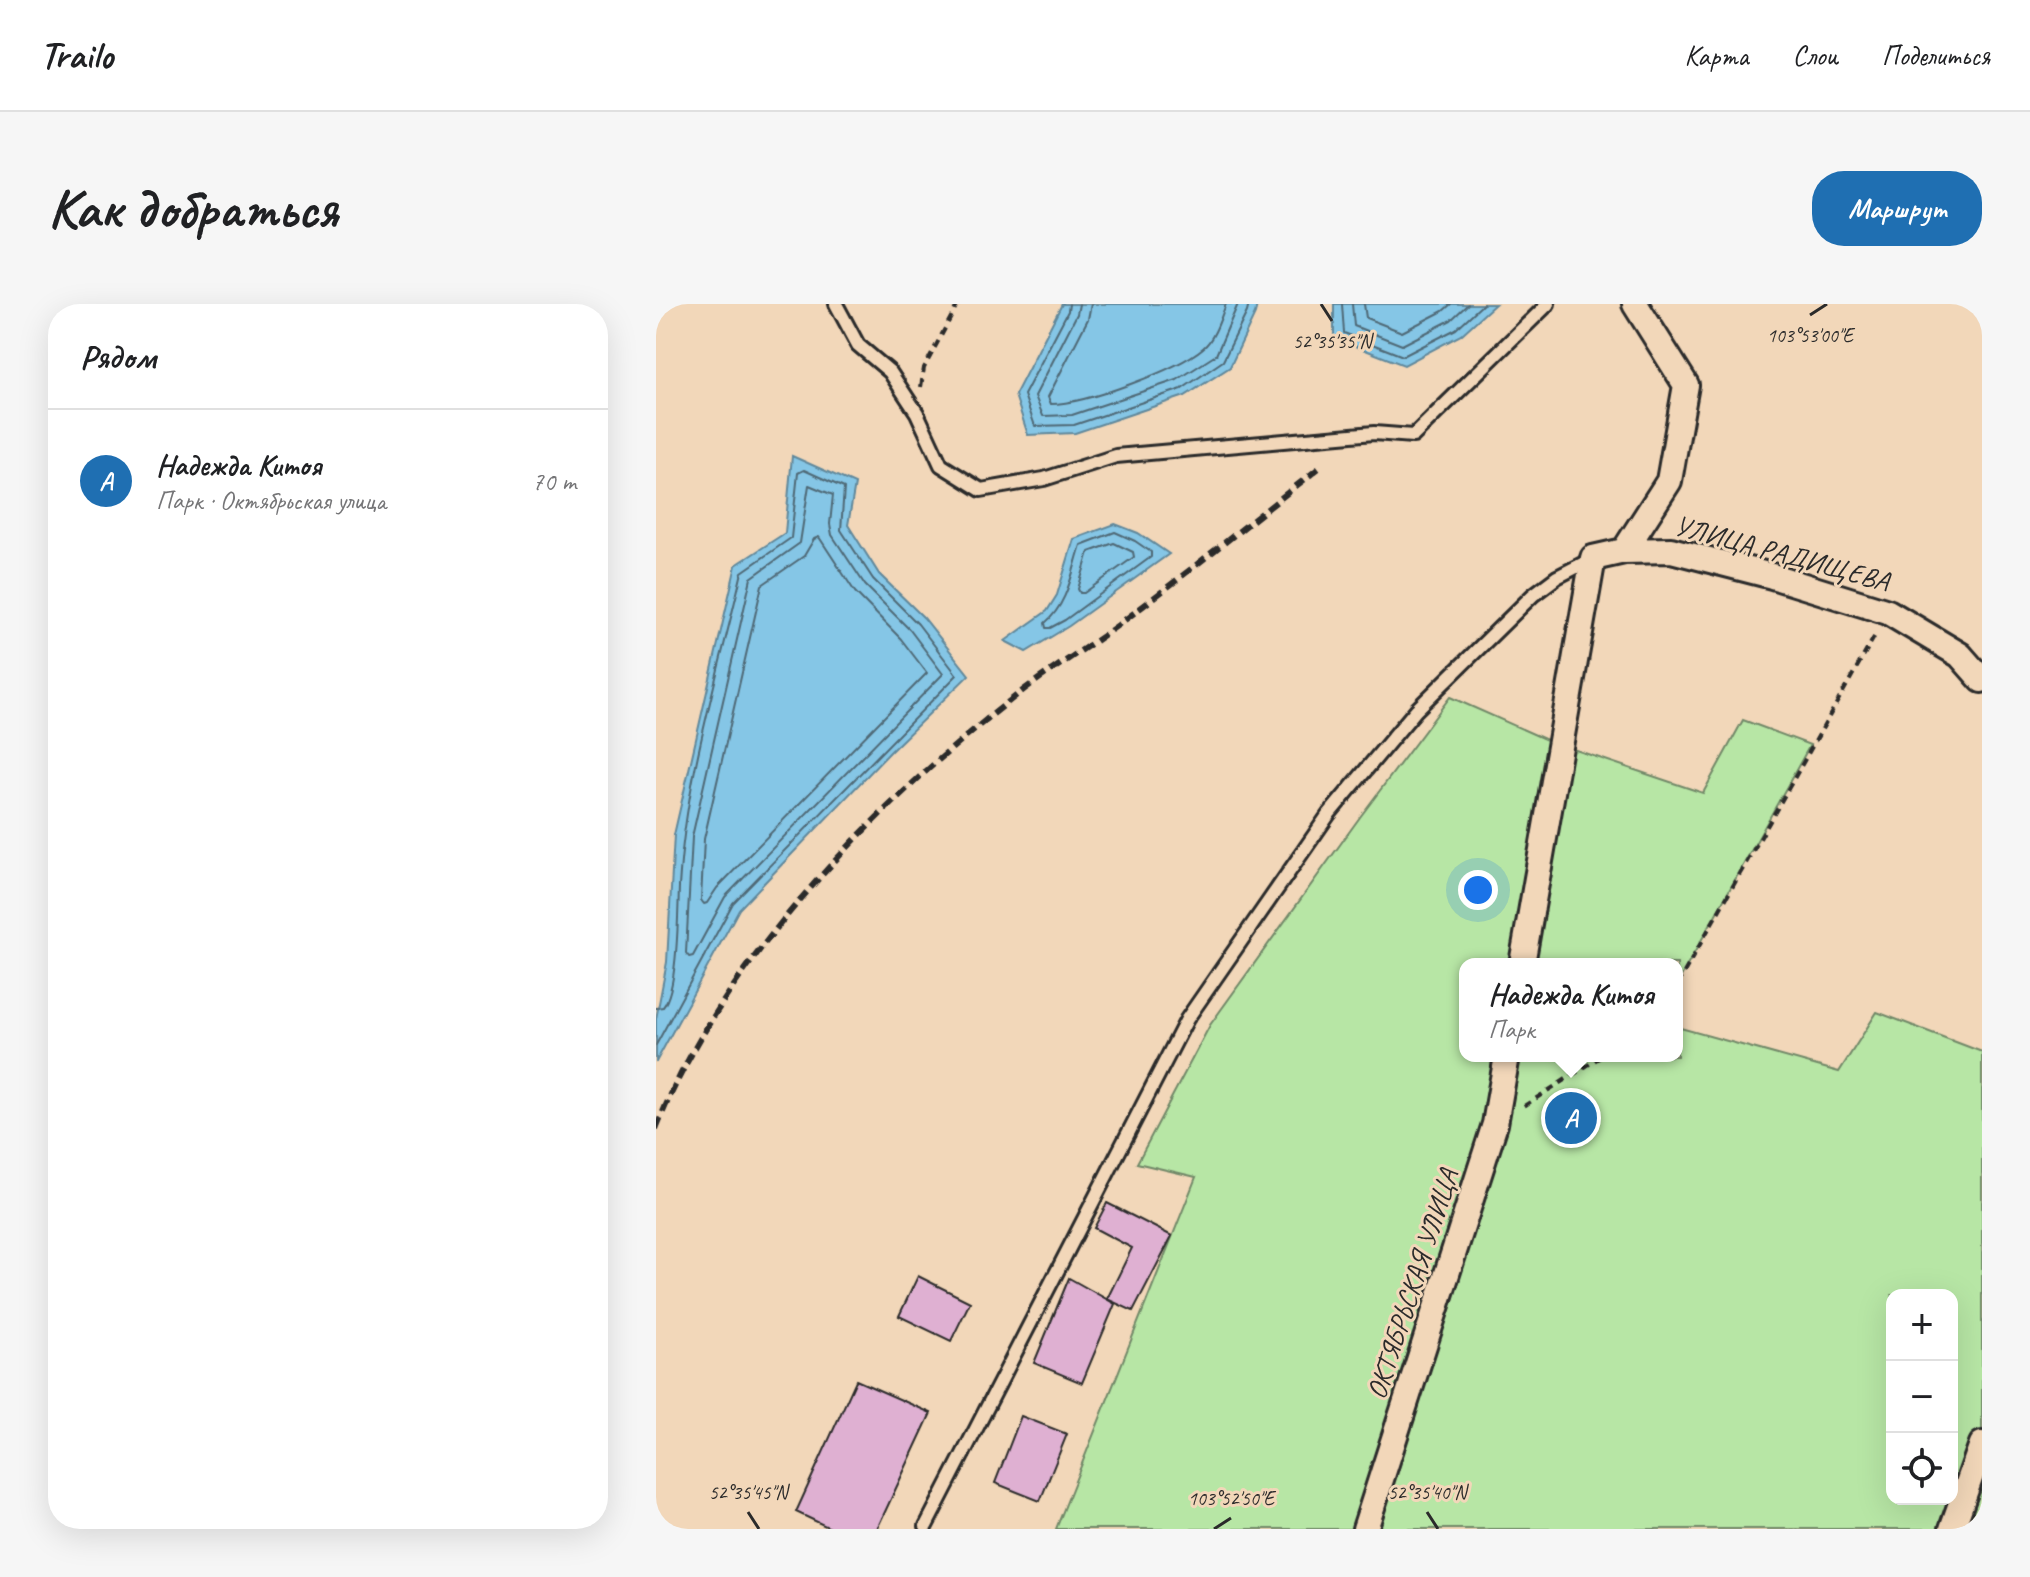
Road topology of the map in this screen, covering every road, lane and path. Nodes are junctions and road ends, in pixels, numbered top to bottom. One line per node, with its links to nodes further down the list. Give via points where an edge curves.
1 (836, 304): 5 (lane, via 858,345 890,372)
2 (958, 304): 5 (path, via 924,368)
3 (1548, 304): 5 (lane, via 1413,436 1374,433 1116,456 1044,479 981,490 941,465)
4 (1635, 304): 6 (street, via 1686,385 1669,481)
5 (917, 413)
6 (1624, 551): 7 (street, УЛИЦА РАДИЩЕВА); 8 (street, УЛИЦА РАДИЩЕВА, via 1671,550)
7 (1593, 558): 10 (street); 16 (lane, via 1533,595 1416,710 1329,814 1187,1019)
8 (1888, 612): 9 (street, УЛИЦА РАДИЩЕВА, via 1960,655); 11 (path)
9 (1982, 680)
10 (1523, 958)
11 (1683, 974)
12 (1506, 1062): 14 (street, ОКТЯБРЬСКАЯ УЛИЦА)
13 (1593, 1062): 14 (path)
14 (1495, 1124): 17 (street, ОКТЯБРЬСКАЯ УЛИЦА)
15 (1982, 1444): 18 (street)
16 (926, 1526)
17 (1365, 1529)
18 (1952, 1529)

